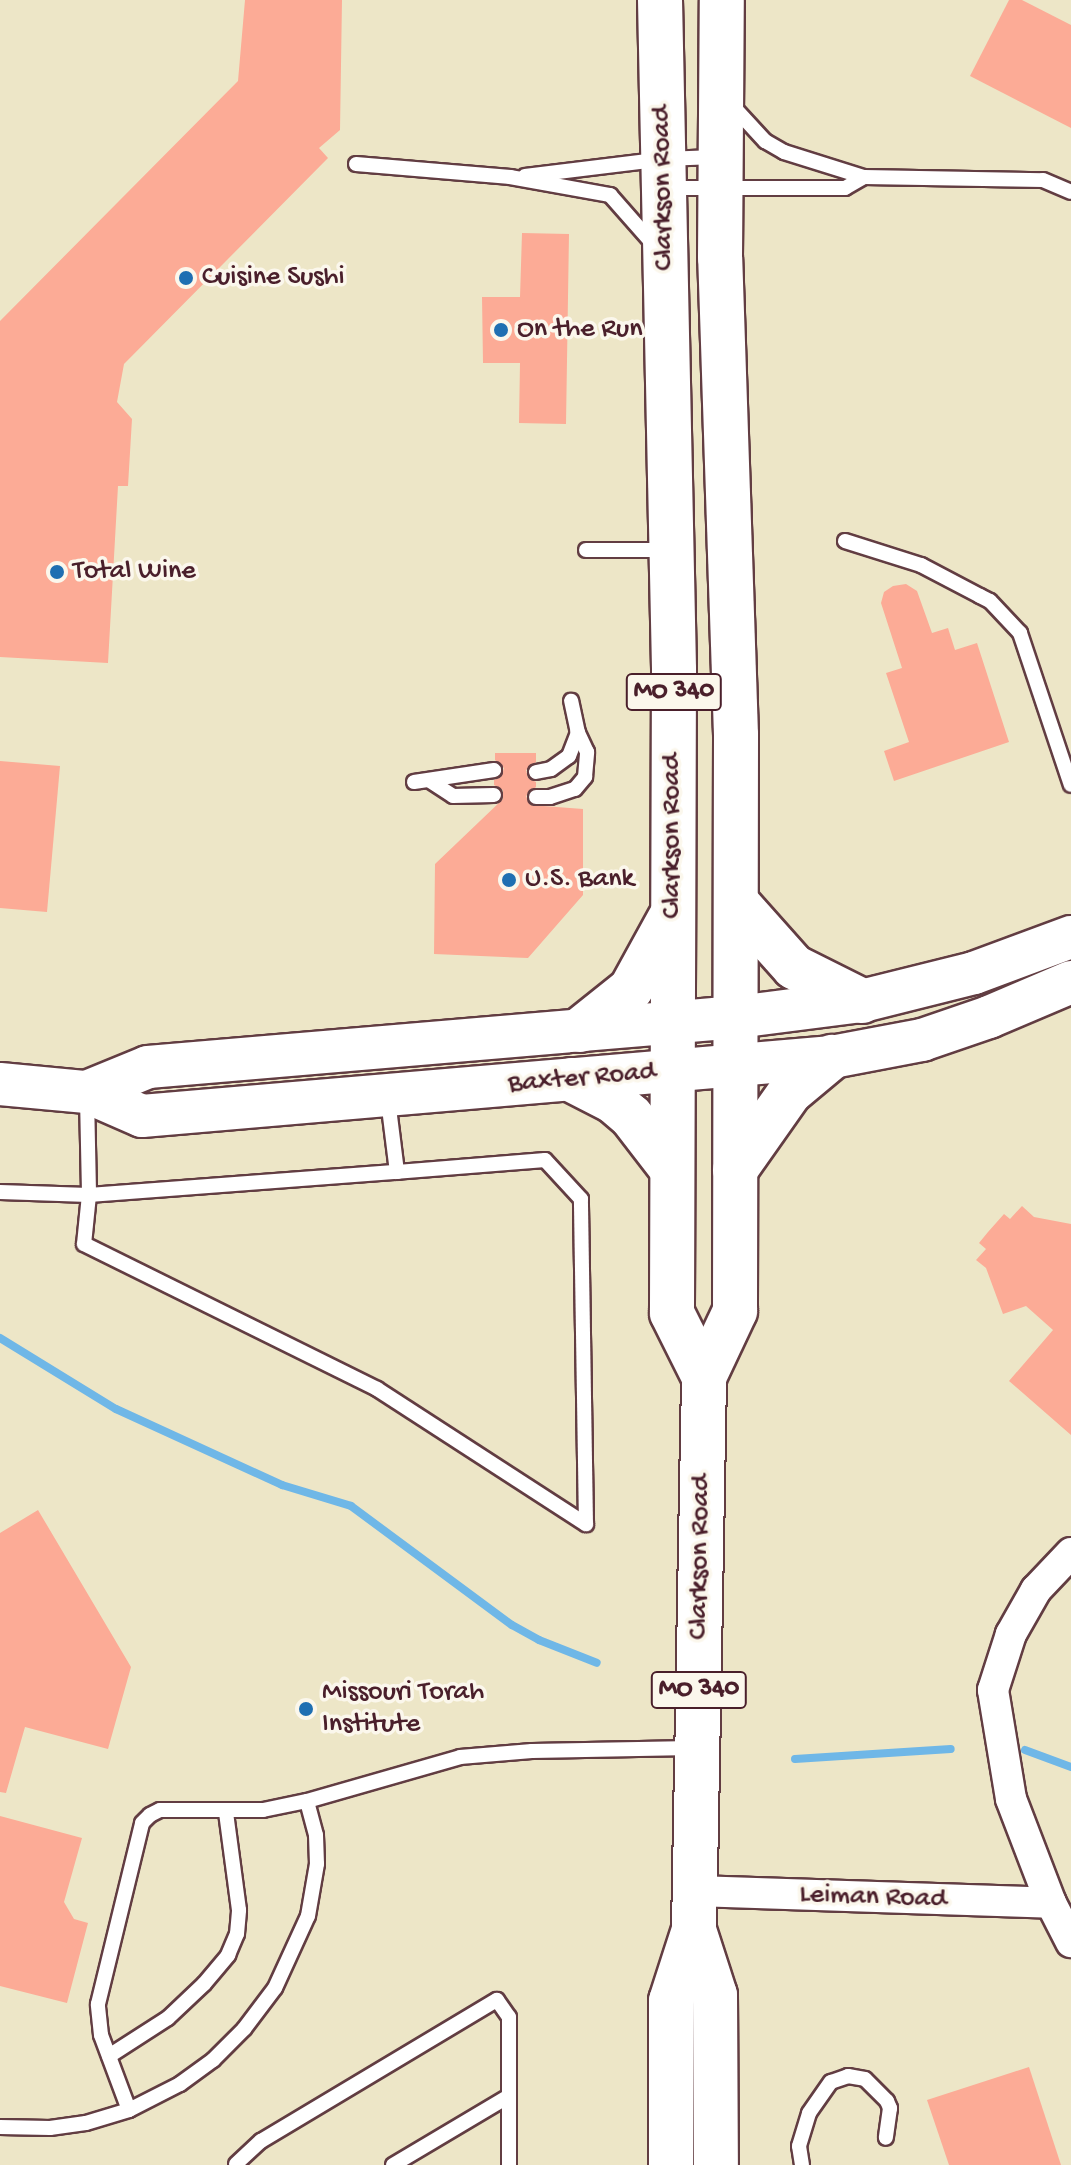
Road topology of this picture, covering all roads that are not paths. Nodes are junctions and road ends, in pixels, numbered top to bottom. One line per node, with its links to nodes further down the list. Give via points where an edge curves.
1 (660, 0): 6 (main road, Clarkson Road / MO 340)
2 (722, 0): 3 (main road, Clarkson Road / MO 340)
3 (721, 93): 5 (main road, Clarkson Road / MO 340); 8 (lane, via 765,141 816,164)
4 (356, 164): 7 (lane)
5 (719, 172): 6 (lane); 6 (lane); 8 (lane, via 845,188); 23 (main road, Clarkson Road / MO 340)
6 (664, 173): 7 (lane); 10 (main road, Clarkson Road / MO 340)
7 (510, 177): 10 (lane, via 610,195)
8 (864, 177): 9 (lane, via 1043,180)
9 (1071, 192)
10 (666, 258): 13 (main road, Clarkson Road / MO 340)
11 (845, 541): 20 (lane, via 921,565 990,601 1010,622 1020,633)
12 (586, 550): 13 (lane)
13 (673, 550): 24 (main road, Clarkson Road / MO 340)
14 (571, 701): 15 (lane)
15 (577, 731): 17 (lane, via 569,756); 22 (lane, via 587,752 585,777 575,789)
16 (494, 770): 18 (lane)
17 (536, 772)
18 (430, 781): 19 (lane); 21 (lane, via 453,796)
19 (414, 782)
20 (1071, 785)
21 (494, 795)
22 (536, 797)
23 (736, 902): 27 (main road, via 794,967); 28 (main road, Clarkson Road / MO 340)
24 (672, 914): 29 (main road, Clarkson Road / MO 340); 30 (main road, via 631,989)
25 (1071, 937): 27 (main road, Baxter Road, via 974,973)
26 (1071, 982): 31 (main road, Baxter Road, via 922,1040)
27 (862, 1001): 28 (main road, Baxter Road)
28 (737, 1017): 29 (main road, Baxter Road); 32 (main road, Clarkson Road / MO 340)
29 (672, 1022): 30 (main road, Baxter Road); 33 (main road, Clarkson Road / MO 340)
30 (580, 1030): 36 (main road, Baxter Road, via 148,1067)
31 (832, 1057): 32 (main road, Baxter Road); 39 (main road, via 790,1092)
32 (735, 1065): 33 (main road, Baxter Road); 39 (main road, Clarkson Road / MO 340)
33 (672, 1070): 34 (main road, Baxter Road); 38 (main road, Clarkson Road / MO 340)
34 (572, 1080): 37 (main road, Baxter Road); 38 (main road, via 631,1116)
35 (0, 1084): 36 (main road, Baxter Road)
36 (87, 1092): 37 (main road, Baxter Road, via 142,1116); 42 (lane)
37 (388, 1096): 40 (lane)
38 (671, 1168): 43 (main road, Clarkson Road / MO 340, via 672,1313)
39 (735, 1170): 43 (main road, Clarkson Road / MO 340, via 735,1311)
40 (397, 1172): 42 (lane); 42 (lane, via 545,1160 581,1199 586,1524 377,1389 84,1244)
41 (0, 1192): 42 (lane)
42 (89, 1195)
43 (704, 1377): 45 (main road, Clarkson Road / MO 340)
44 (1071, 1553): 48 (street, via 1036,1590 1017,1623 993,1690 1011,1799)
45 (698, 1748): 46 (lane, via 460,1757); 49 (main road, Clarkson Road / MO 340)
46 (307, 1801): 47 (lane); 53 (lane, via 316,1835 314,1888 294,1951 275,1988 213,2060)
47 (226, 1813): 51 (lane, via 239,1910 228,1955 168,2018); 51 (lane, via 160,1810 142,1823 98,2004)
48 (1051, 1903): 49 (street, Leiman Road); 50 (street)
49 (694, 1910): 59 (main road, Clarkson Road / MO 340, via 671,2001); 60 (main road, Clarkson Road / MO 340, via 715,1995)
50 (1071, 1942)
51 (109, 2056): 53 (lane)
52 (509, 2096): 56 (lane, via 509,2017 497,2000 261,2141); 57 (lane); 58 (lane)
53 (129, 2110): 54 (lane, via 50,2128)
54 (0, 2127)
55 (886, 2138): 61 (lane, via 887,2101 865,2079 848,2076 831,2082 809,2113 799,2146)
56 (236, 2165)
57 (393, 2165)
58 (509, 2165)
59 (671, 2165)
60 (716, 2165)
61 (802, 2165)

